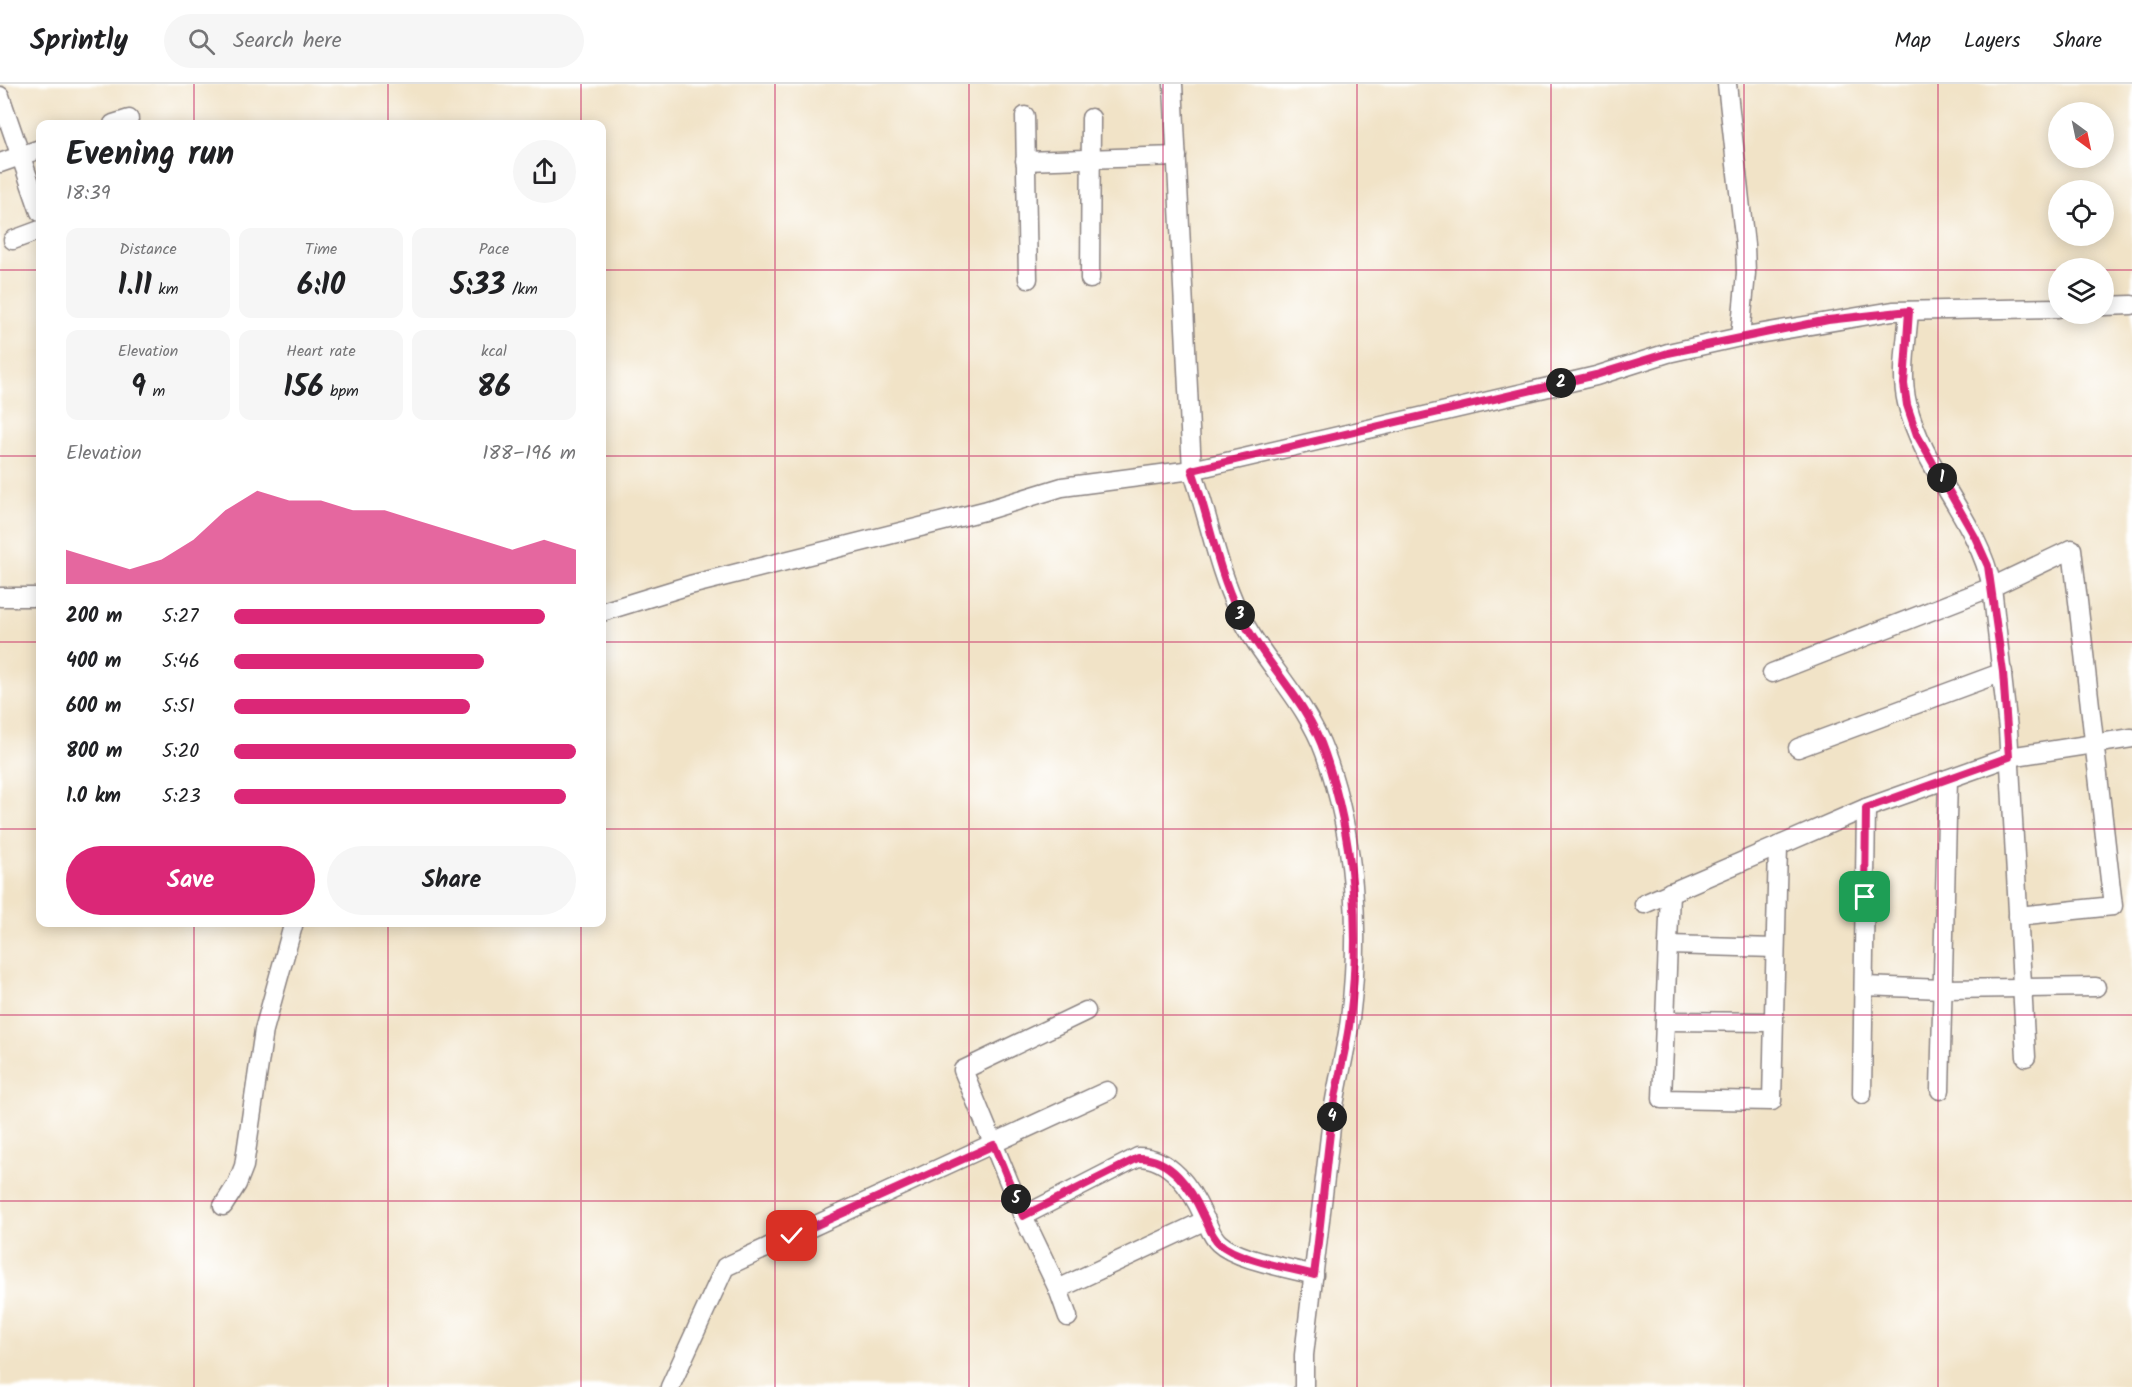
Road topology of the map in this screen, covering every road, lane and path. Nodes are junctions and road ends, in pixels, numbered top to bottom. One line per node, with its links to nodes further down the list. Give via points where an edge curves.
1 (1173, 84): 8 (street)
2 (1727, 84): 21 (street, via 1745,245)
3 (0, 96): 7 (street)
4 (1025, 116): 10 (street)
5 (1091, 118): 9 (street)
6 (36, 150): 7 (street)
7 (21, 156): 11 (street); 12 (street)
8 (1177, 156): 9 (street); 22 (street)
9 (1090, 159): 10 (street); 16 (street)
10 (1025, 160): 15 (street)
11 (0, 163)
12 (36, 200)
13 (36, 231): 14 (street)
14 (13, 240)
15 (1028, 279)
16 (1090, 279)
17 (2132, 305): 18 (street)
18 (2114, 306)
19 (2048, 308): 20 (street)
20 (1909, 311): 21 (street, via 1828,320); 23 (street, via 1904,384 1907,405 1917,435 1975,537)
21 (1740, 337): 22 (street)
22 (1192, 470): 26 (street, via 1062,488 690,585); 57 (street, via 1216,558 1238,612 1279,678 1313,722 1336,791 1353,881 1350,1019 1332,1117)
23 (1992, 587): 27 (street); 28 (street); 30 (street, via 2072,549)
24 (0, 597): 25 (street)
25 (36, 597)
26 (606, 611)
27 (2003, 672): 31 (street); 32 (street)
28 (1772, 673)
29 (2132, 738): 30 (street)
30 (2095, 744): 32 (street); 38 (street, via 2113,906)
31 (1798, 748)
32 (2009, 757): 33 (street); 38 (street)
33 (1948, 779): 34 (street); 45 (street)
34 (1866, 808): 35 (street); 42 (street)
35 (1778, 846): 36 (street); 41 (street)
36 (1670, 892): 37 (street); 40 (street)
37 (1644, 904)
38 (2018, 916): 43 (street)
39 (293, 927): 54 (street, via 264,1030 244,1166)
40 (1668, 945): 41 (street); 47 (street)
41 (1775, 948): 48 (street)
42 (1863, 986): 45 (street); 52 (street)
43 (2021, 987): 44 (street); 45 (street); 49 (street)
44 (2096, 987)
45 (1943, 989): 50 (street)
46 (1086, 1011): 53 (street, via 963,1070)
47 (1665, 1021): 48 (street); 48 (street, via 1662,1099 1772,1101)
48 (1774, 1022)
49 (2026, 1057)
50 (1940, 1090)
51 (1107, 1091): 53 (street)
52 (1862, 1094)
53 (994, 1145): 55 (street); 60 (street, via 725,1267)
54 (223, 1206)
55 (1023, 1216): 56 (street, via 1138,1158 1150,1157 1181,1179); 58 (street)
56 (1206, 1221): 57 (street, via 1218,1243 1226,1248); 58 (street)
57 (1314, 1275): 61 (street)
58 (1058, 1289): 59 (street)
59 (1068, 1317)
60 (670, 1387)
61 (1304, 1387)

